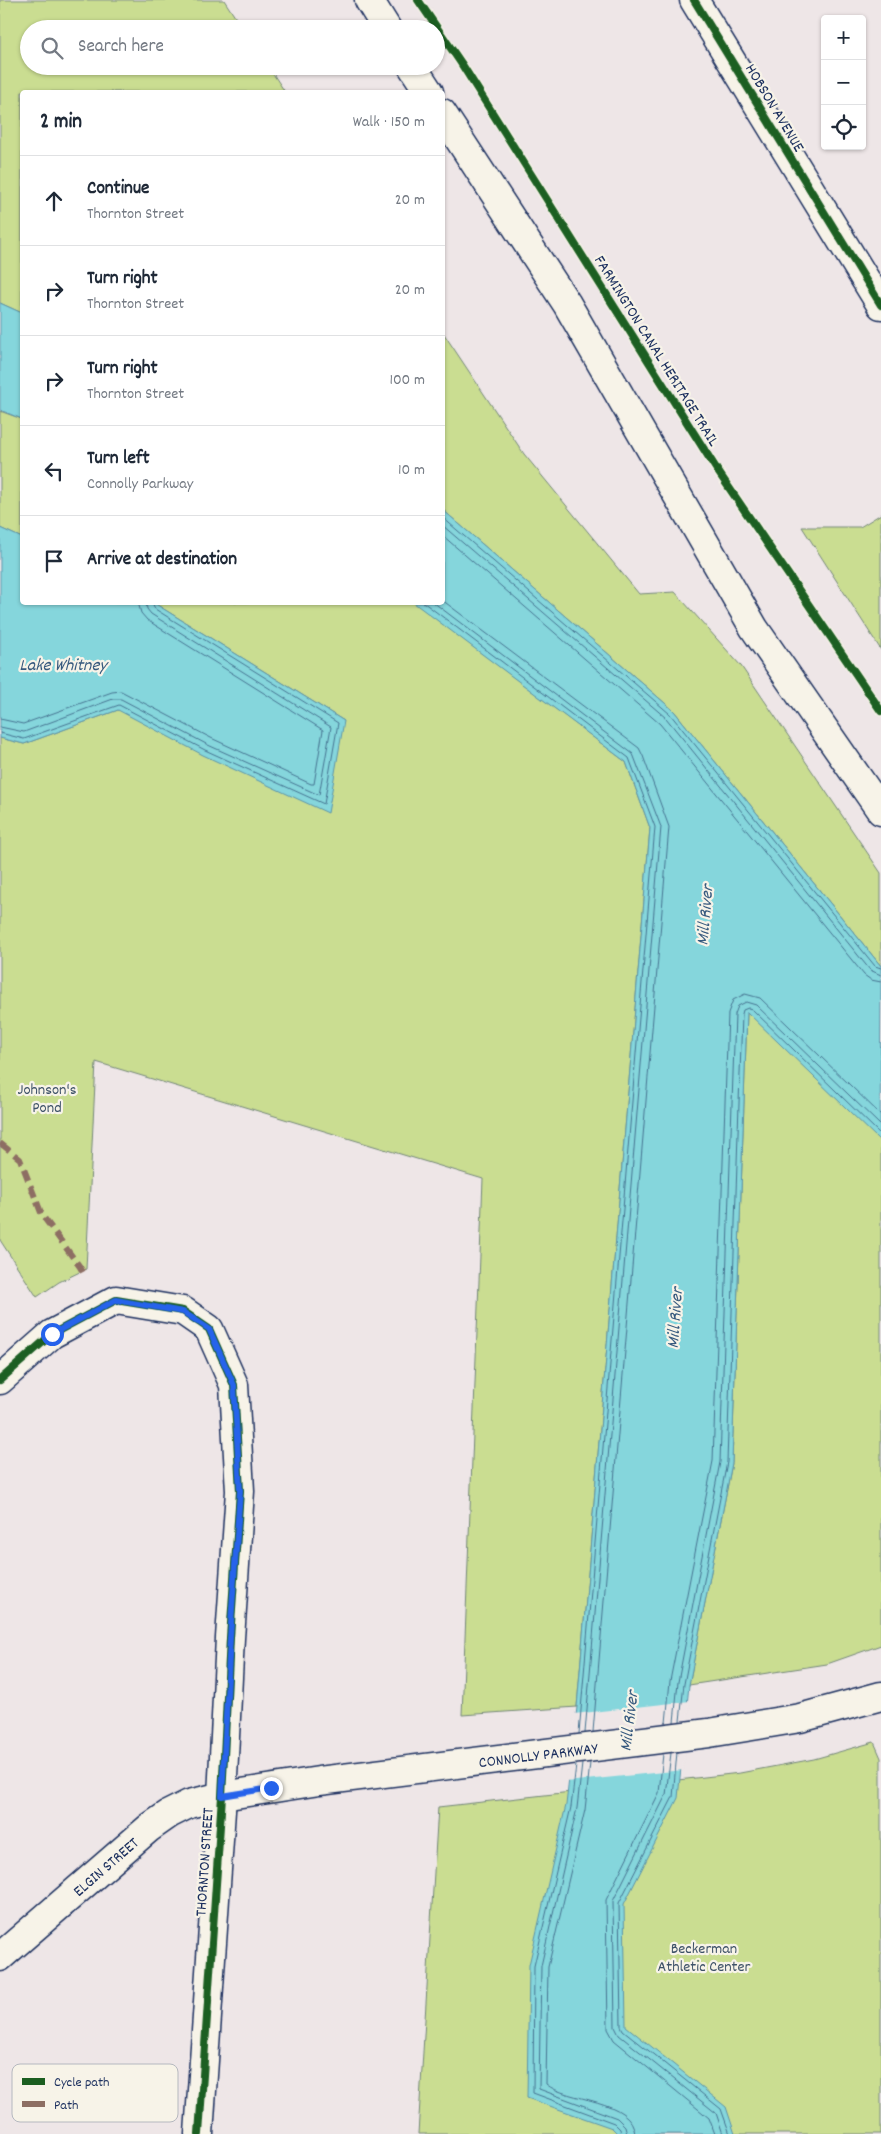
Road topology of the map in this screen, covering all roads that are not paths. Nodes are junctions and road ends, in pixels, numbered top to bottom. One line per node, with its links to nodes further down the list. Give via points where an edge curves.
1 (369, 0): 3 (street)
2 (694, 0): 7 (street, HOBSON AVENUE)
3 (382, 20)
4 (418, 75): 5 (street)
5 (428, 90)
6 (445, 118): 8 (street, via 568,304 754,628)
7 (881, 305)
8 (881, 811)
9 (0, 1380): 11 (street, THORNTON STREET, via 52,1334 116,1300 183,1312 209,1329 234,1385 240,1491)
10 (881, 1696): 11 (street, CONNOLLY PARKWAY, via 800,1718 710,1733)
11 (222, 1796): 12 (street, ELGIN STREET, via 189,1804 149,1828); 13 (street, THORNTON STREET)
12 (0, 1957)
13 (199, 2134)

